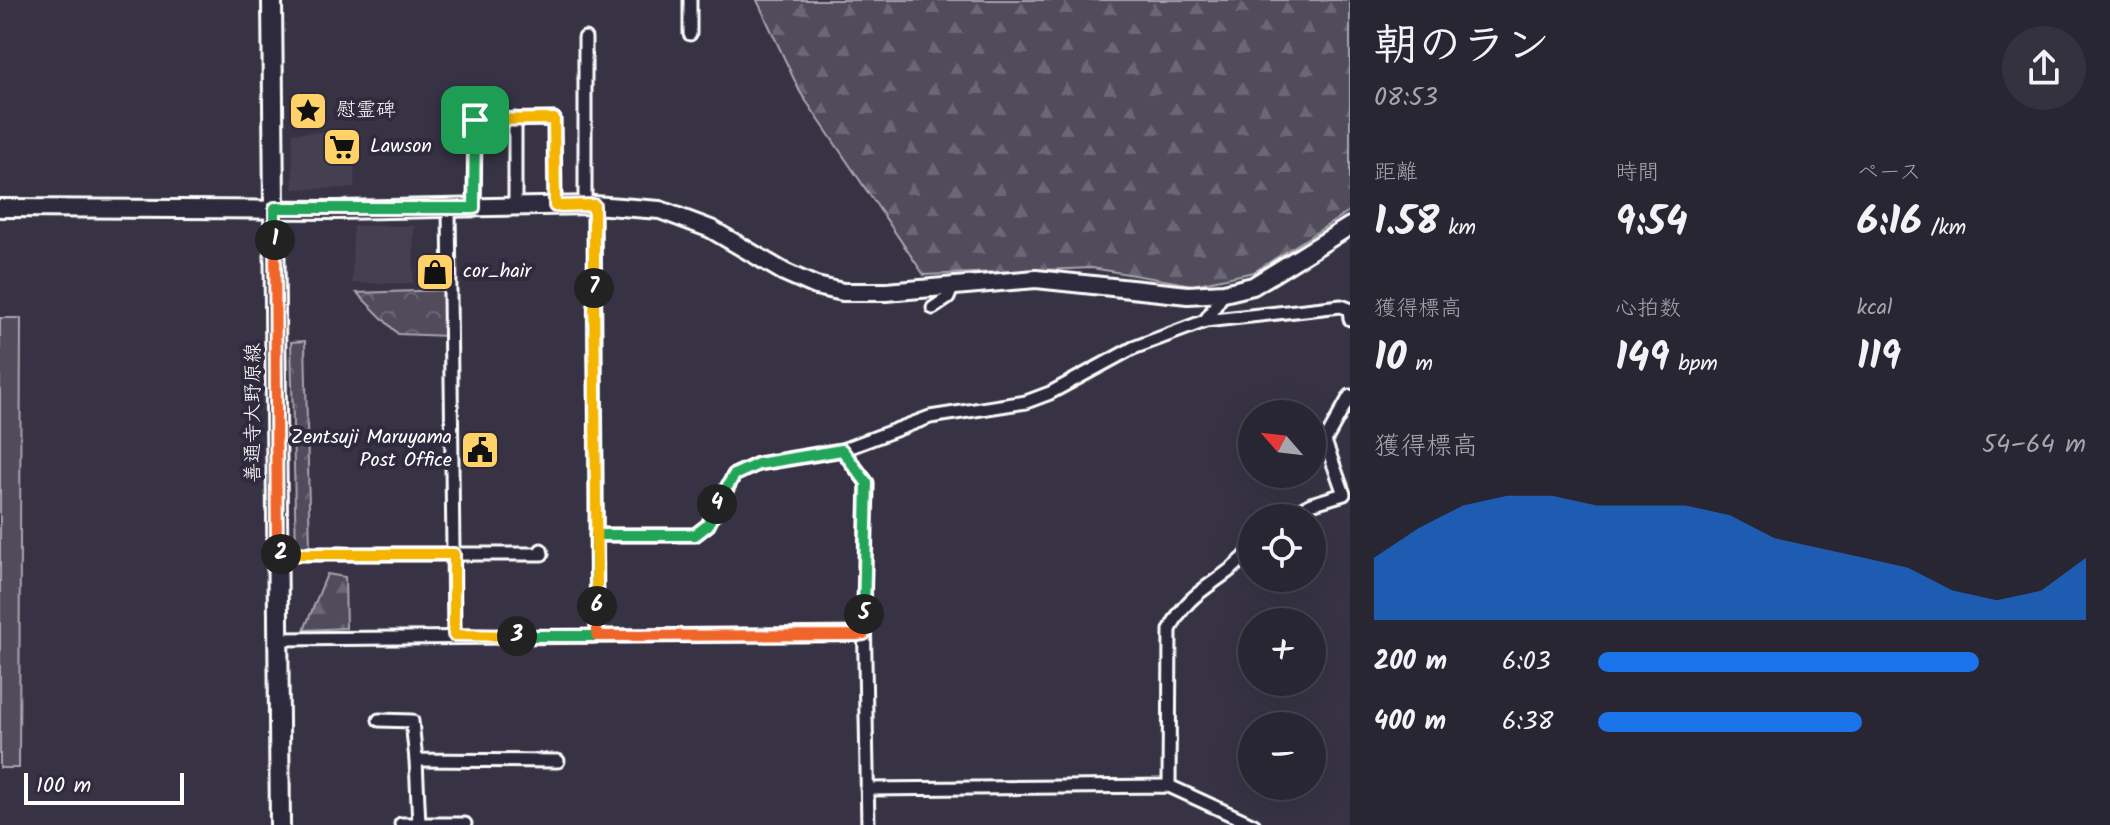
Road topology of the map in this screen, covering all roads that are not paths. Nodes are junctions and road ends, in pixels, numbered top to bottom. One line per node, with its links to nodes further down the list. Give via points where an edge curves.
1 (272, 0): 10 (main road, 善通寺大野原線)
2 (690, 0): 3 (street)
3 (690, 34)
4 (585, 38): 6 (street)
5 (515, 119): 7 (street, via 554,119); 8 (street); 12 (street, via 475,120)
6 (589, 205): 7 (street); 14 (street, via 660,210 687,218 816,286 843,292); 22 (street)
7 (555, 206): 8 (street)
8 (515, 207): 12 (street)
9 (0, 208): 10 (street)
10 (275, 208): 11 (street); 24 (main road, 善通寺大野原線)
11 (449, 208): 12 (street); 25 (street)
12 (474, 208)
13 (1350, 226): 15 (street, via 1253,286)
14 (953, 286): 15 (street, via 1036,279 1188,295); 16 (street, via 948,298)
15 (1224, 293): 18 (street)
16 (933, 308)
17 (1350, 319): 18 (street, via 1349,309 1341,306)
18 (1205, 321): 20 (street, via 1133,348 1026,402 930,417)
19 (1350, 396): 21 (street, via 1325,441 1344,494)
20 (842, 450): 22 (street, via 758,464 734,475 708,525 695,535); 27 (street, via 867,483)
21 (1311, 504)
22 (596, 535): 29 (street)
23 (541, 550): 25 (street, via 542,554)
24 (277, 554): 25 (street); 30 (main road, 善通寺大野原線)
25 (454, 554): 28 (street)
26 (1238, 564): 34 (street, via 1191,595 1170,630)
27 (864, 634): 29 (street); 35 (street)
28 (454, 635): 29 (street); 30 (street)
29 (597, 636)
30 (279, 639): 39 (main road, 善通寺大野原線)
31 (379, 720): 32 (street, via 412,721)
32 (416, 760): 33 (street); 37 (street)
33 (558, 761)
34 (1169, 786): 35 (street); 41 (street)
35 (867, 789): 40 (street)
36 (401, 824): 37 (street)
37 (418, 824): 38 (street)
38 (465, 824)
39 (280, 825)
40 (868, 825)
41 (1254, 825)

